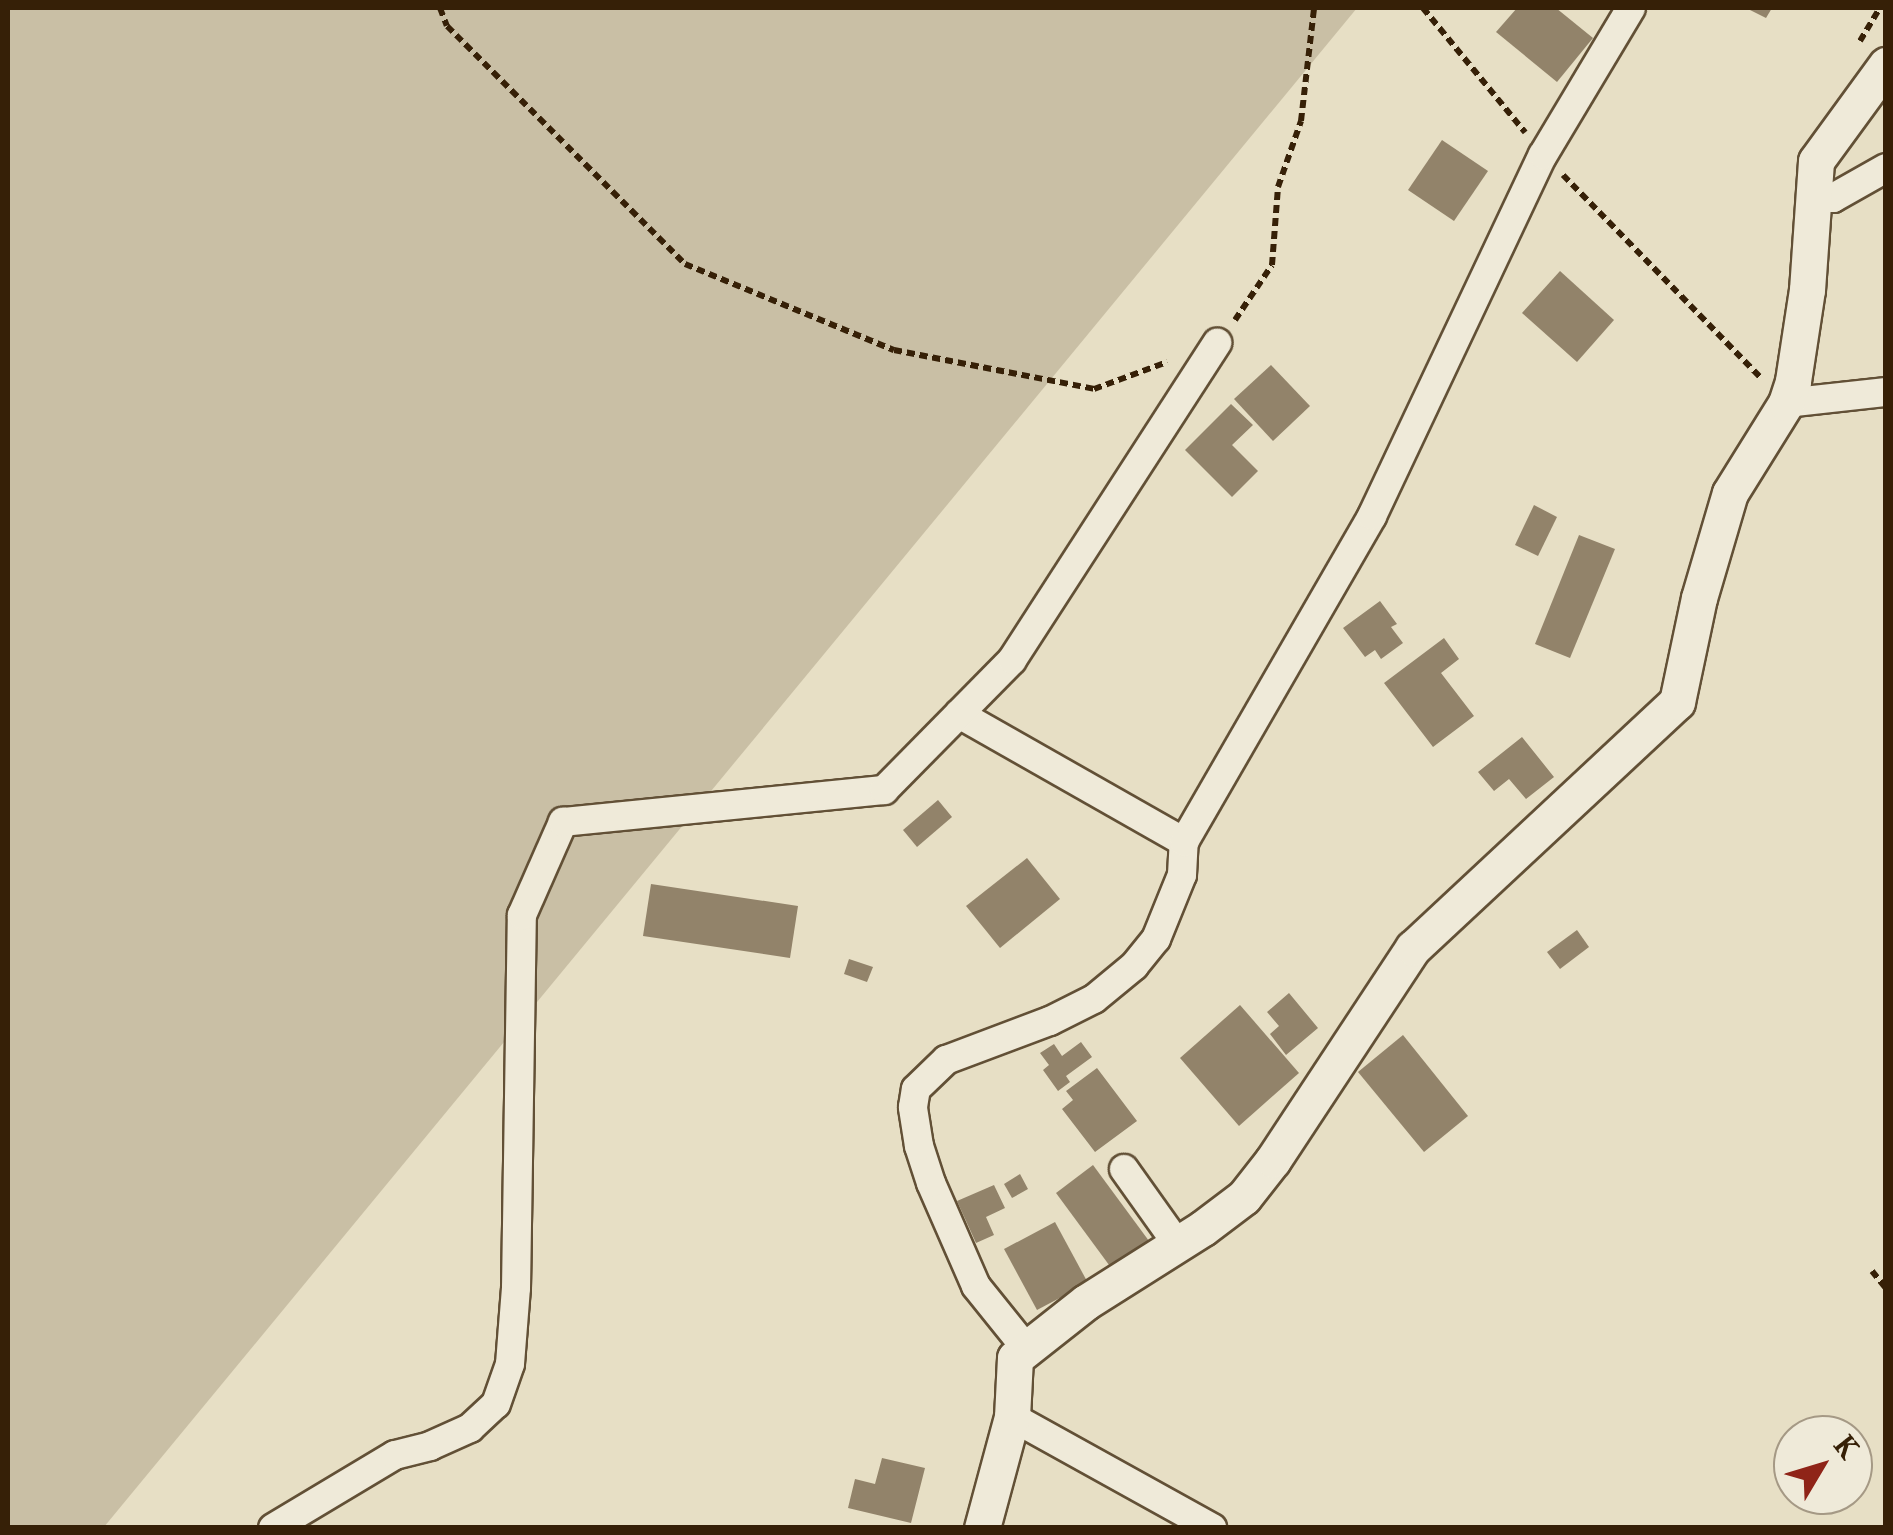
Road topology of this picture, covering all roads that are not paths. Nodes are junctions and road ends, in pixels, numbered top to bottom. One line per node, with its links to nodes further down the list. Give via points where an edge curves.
1 (1631, 8): 9 (street, via 1543,154 1372,516)
2 (1886, 65): 4 (street, via 1816,161)
3 (1886, 168): 4 (street, via 1833,198)
4 (1813, 197): 7 (street, via 1807,290)
5 (1217, 344): 8 (street, via 1012,660)
6 (1886, 392): 7 (street)
7 (1786, 404): 11 (street, via 1730,493 1698,598 1677,702 1413,948 1244,1197)
8 (959, 714): 9 (street); 14 (street, via 884,790 564,822 522,915 516,1288 510,1364 496,1404 470,1428 394,1455)
9 (1184, 842): 12 (street, via 1171,907 1134,966 1050,1022 946,1060 916,1089 918,1146 930,1183 976,1286)
10 (1124, 1169): 11 (street)
11 (1178, 1245): 12 (street)
12 (1025, 1346): 13 (street, via 1015,1358)
13 (1012, 1417): 15 (street); 16 (street)
14 (273, 1528)
15 (982, 1528)
16 (1212, 1528)

